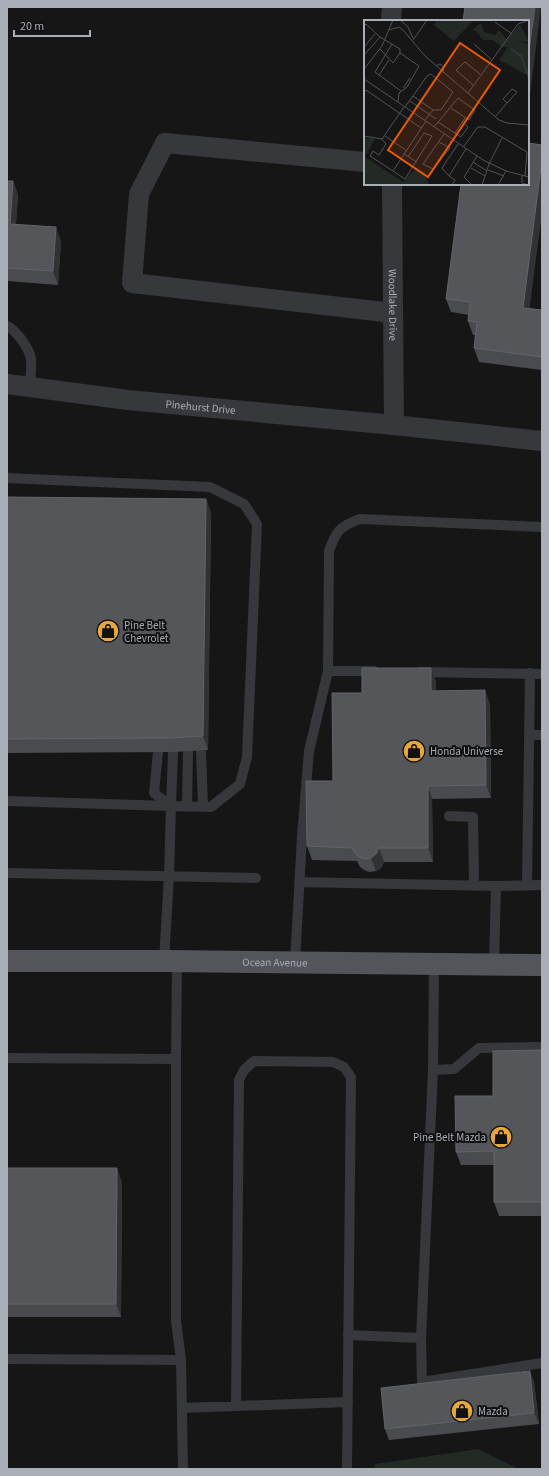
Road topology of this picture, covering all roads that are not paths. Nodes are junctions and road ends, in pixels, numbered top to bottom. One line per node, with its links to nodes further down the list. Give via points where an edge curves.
1 (392, 7): 2 (street)
2 (391, 20)
3 (364, 162): 5 (street, via 165,143 139,194 132,283)
4 (392, 185): 5 (street, Woodlake Drive)
5 (393, 313): 9 (street, Woodlake Drive)
6 (7, 326): 8 (lane, via 14,330 23,342 31,358)
7 (7, 384): 8 (street, Pinehurst Drive)
8 (30, 387): 9 (street, Pinehurst Drive, via 128,400)
9 (394, 425): 10 (street, Pinehurst Drive)
10 (542, 441)
11 (7, 478): 27 (lane, via 210,487 244,504 257,524 246,757 240,784 211,807)
12 (542, 527): 13 (lane, via 360,519 347,524 335,535 329,551)
13 (328, 671): 14 (lane); 32 (lane, via 309,751)
14 (382, 671)
15 (413, 672): 16 (lane)
16 (530, 674): 17 (lane); 18 (lane)
17 (542, 674)
18 (529, 735): 19 (lane); 36 (lane)
19 (542, 735)
20 (188, 751): 26 (lane)
21 (201, 751): 27 (lane)
22 (158, 752): 25 (lane, via 154,793)
23 (173, 752): 25 (lane)
24 (7, 801): 25 (lane)
25 (171, 806): 26 (lane); 30 (lane)
26 (187, 807): 27 (lane)
27 (202, 807)
28 (449, 816): 33 (lane, via 473,817)
29 (7, 873): 30 (lane)
30 (169, 876): 31 (lane); 38 (lane)
31 (256, 878)
32 (299, 882): 33 (lane); 39 (lane)
33 (474, 885): 35 (lane)
34 (542, 885): 36 (lane)
35 (496, 886): 36 (lane); 41 (lane)
36 (527, 886)
37 (7, 961): 38 (main road, Ocean Avenue)
38 (171, 961): 39 (main road, Ocean Avenue); 45 (lane)
39 (294, 962): 40 (main road, Ocean Avenue)
40 (434, 965): 41 (main road, Ocean Avenue); 46 (lane)
41 (494, 965): 42 (main road, Ocean Avenue)
42 (542, 965)
43 (542, 1047): 46 (lane, via 479,1048 454,1069)
44 (7, 1058): 45 (lane)
45 (176, 1059): 50 (lane, via 176,1321)
46 (433, 1070): 48 (lane)
47 (348, 1336): 48 (lane); 52 (lane); 53 (lane, via 351,1077 344,1067 333,1062 254,1061 244,1070 239,1080)
48 (421, 1338): 51 (lane, via 422,1382)
49 (7, 1359): 50 (lane)
50 (182, 1360): 54 (lane)
51 (542, 1363)
52 (348, 1402): 53 (lane); 56 (lane)
53 (236, 1406): 54 (lane)
54 (182, 1408): 55 (lane)
55 (183, 1469)
56 (347, 1469)

